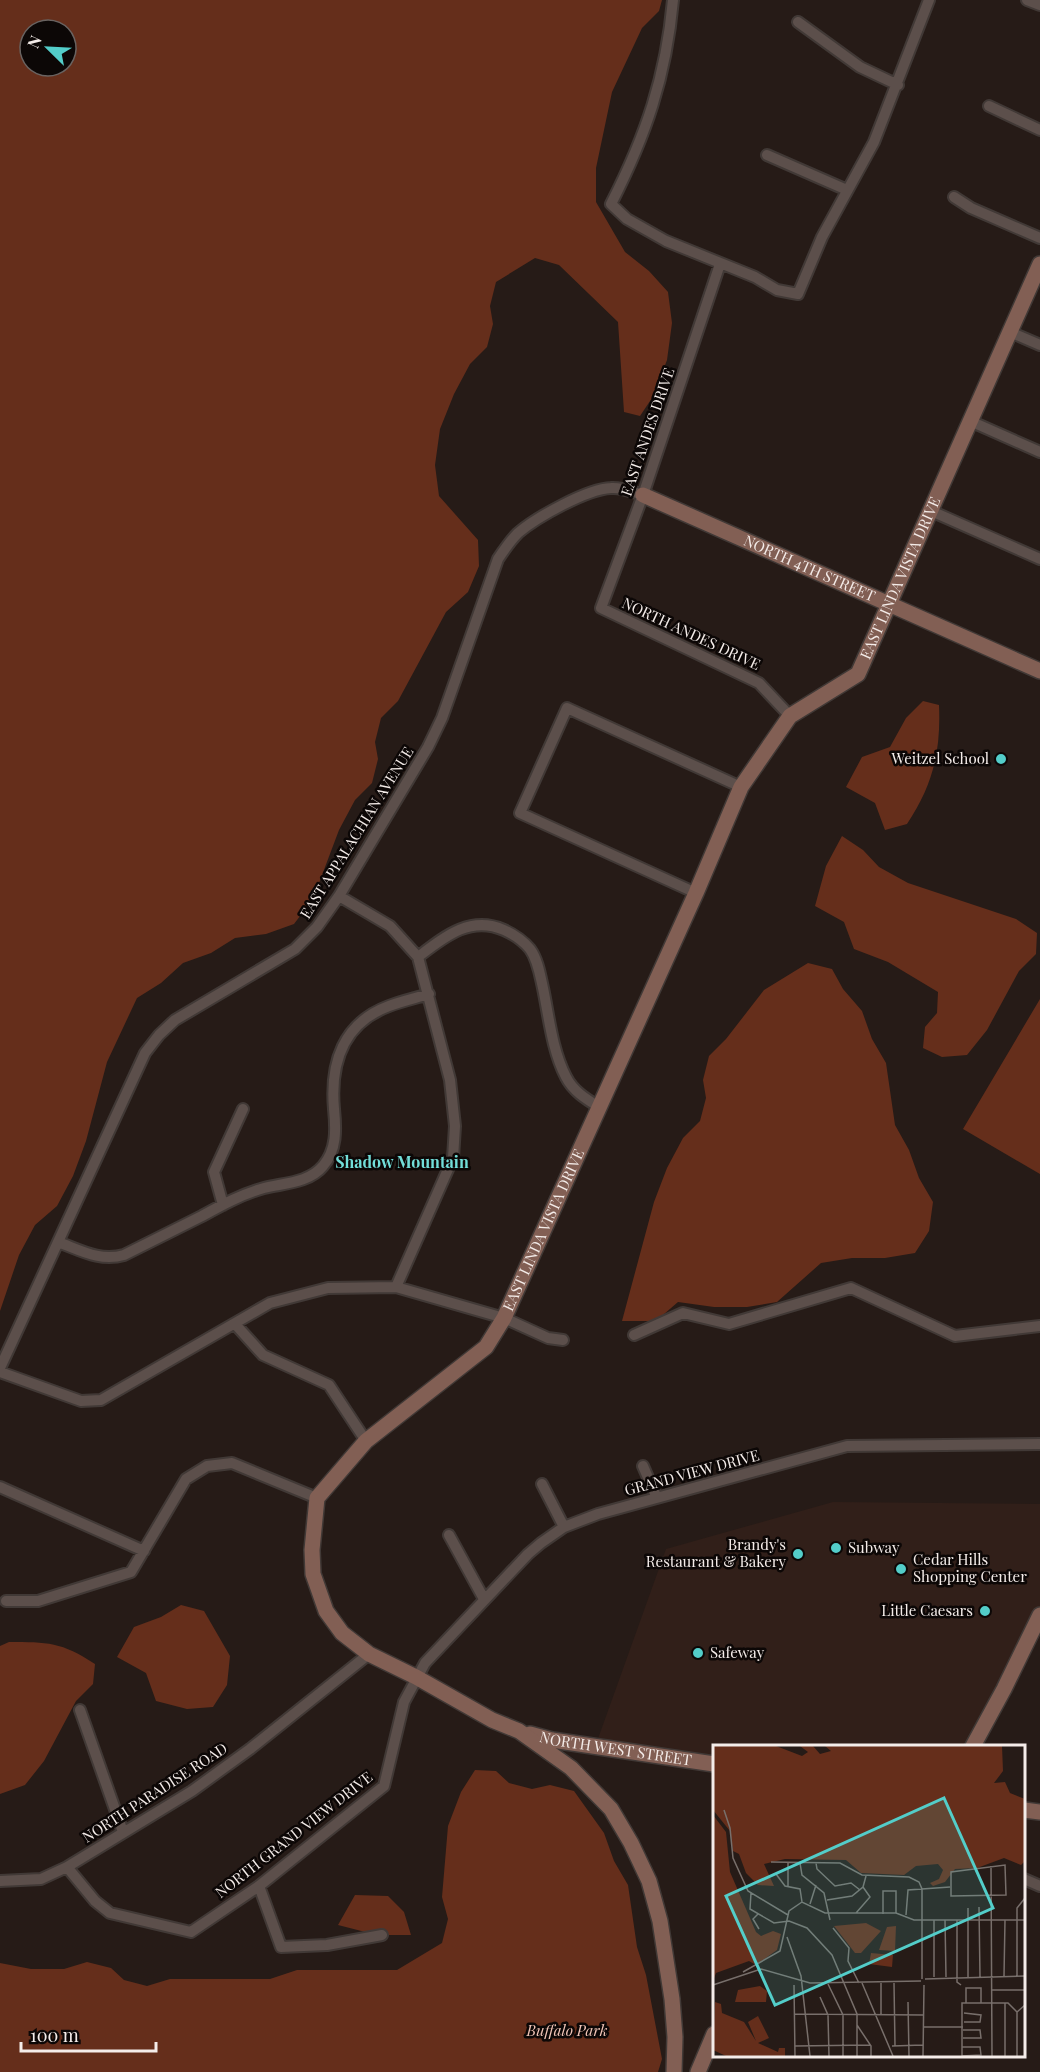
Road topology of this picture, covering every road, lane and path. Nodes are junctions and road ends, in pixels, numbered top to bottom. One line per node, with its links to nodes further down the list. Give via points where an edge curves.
1 (674, 0): 13 (street, via 666,58 653,106 638,149 610,204 627,219 666,241)
2 (929, 0): 6 (street)
3 (1027, 0): 4 (street)
4 (1040, 5)
5 (798, 22): 6 (street, via 860,67)
6 (898, 85): 10 (street, via 874,142)
7 (989, 106): 8 (street)
8 (1040, 130)
9 (766, 155): 10 (street)
10 (847, 190): 13 (street, via 798,294 777,290)
11 (954, 197): 12 (street)
12 (1040, 238)
13 (720, 264): 19 (street, EAST ANDES DRIVE)
14 (1040, 264): 15 (street, EAST LINDA VISTA DRIVE)
15 (1010, 332): 16 (street); 17 (street, EAST LINDA VISTA DRIVE)
16 (1040, 345)
17 (970, 421): 18 (street); 20 (street, EAST LINDA VISTA DRIVE)
18 (1040, 452)
19 (643, 495): 22 (street, NORTH 4TH STREET); 23 (street, EAST ANDES DRIVE); 28 (street, EAST APPALACHIAN AVENUE, via 614,487 595,490 538,520 508,544 498,559 442,718)
20 (931, 511): 21 (street); 22 (street, EAST LINDA VISTA DRIVE)
21 (1040, 559)
22 (889, 604): 24 (street, NORTH 4TH STREET); 25 (street, EAST LINDA VISTA DRIVE, via 858,675)
23 (601, 608): 25 (street, NORTH ANDES DRIVE, via 759,683)
24 (1040, 671)
25 (790, 716): 26 (street, EAST LINDA VISTA DRIVE)
26 (741, 787): 27 (street, EAST LINDA VISTA DRIVE); 27 (street, via 567,708 520,813)
27 (696, 893): 31 (street, EAST LINDA VISTA DRIVE)
28 (339, 896): 29 (street, via 390,926); 34 (street, EAST APPALACHIAN AVENUE, via 295,949 175,1020 159,1035 145,1053)
29 (418, 957): 30 (street); 31 (street, via 447,935 473,925 497,927 520,940 538,965 557,1054 566,1077 572,1087)
30 (429, 994): 33 (street, via 371,1015 343,1043 333,1076 333,1149 323,1166 309,1178 265,1188); 35 (street, via 450,1080 456,1142 453,1158)
31 (599, 1107): 36 (street, EAST LINDA VISTA DRIVE)
32 (243, 1109): 33 (street, via 214,1172)
33 (223, 1205): 34 (street, via 113,1258 99,1258)
34 (58, 1242): 41 (street, EAST APPALACHIAN AVENUE)
35 (396, 1287): 36 (street); 37 (street, via 328,1288 270,1303)
36 (504, 1318): 40 (street, via 548,1338); 42 (street, EAST LINDA VISTA DRIVE, via 486,1347)
37 (235, 1324): 41 (street, via 101,1400 81,1401); 42 (street, via 263,1355 329,1385)
38 (1040, 1326): 39 (street, via 955,1336 851,1288 729,1324 683,1313)
39 (633, 1335)
40 (563, 1340)
41 (0, 1370)
42 (366, 1441): 48 (street, EAST LINDA VISTA DRIVE)
43 (1040, 1444): 47 (street, GRAND VIEW DRIVE, via 847,1446)
44 (643, 1466): 47 (street)
45 (542, 1484): 49 (street)
46 (0, 1487): 51 (street)
47 (656, 1496): 49 (street, GRAND VIEW DRIVE)
48 (317, 1498): 51 (street, via 232,1463 207,1466 186,1479); 55 (street, via 312,1550 318,1590 326,1611 342,1633)
49 (564, 1527): 52 (street, GRAND VIEW DRIVE, via 534,1549)
50 (449, 1535): 52 (street)
51 (144, 1551): 53 (street, via 131,1572 38,1601)
52 (484, 1599): 56 (street, GRAND VIEW DRIVE, via 424,1663)
53 (6, 1601)
54 (1040, 1614): 59 (street)
55 (369, 1654): 56 (street); 63 (street, NORTH PARADISE ROAD, via 192,1791)
56 (416, 1677): 58 (street); 67 (street, NORTH GRAND VIEW DRIVE, via 404,1702 384,1786)
57 (80, 1710): 63 (street)
58 (519, 1731): 60 (street, NORTH WEST STREET, via 552,1740); 71 (street, via 571,1768 611,1809 649,1881 660,1921 672,1999)
59 (974, 1745)
60 (713, 1764)
61 (1025, 1810): 62 (street)
62 (1040, 1812)
63 (123, 1832): 64 (street, NORTH PARADISE ROAD)
64 (67, 1867): 66 (street, NORTH PARADISE ROAD, via 41,1879); 67 (street, NORTH GRAND VIEW DRIVE, via 110,1913 191,1932)
65 (1025, 1880): 68 (street)
66 (0, 1881)
67 (259, 1886): 69 (street, via 281,1947 327,1945)
68 (1040, 1886)
69 (382, 1935)
70 (713, 2036): 72 (street)
71 (674, 2072)
72 (698, 2072)

